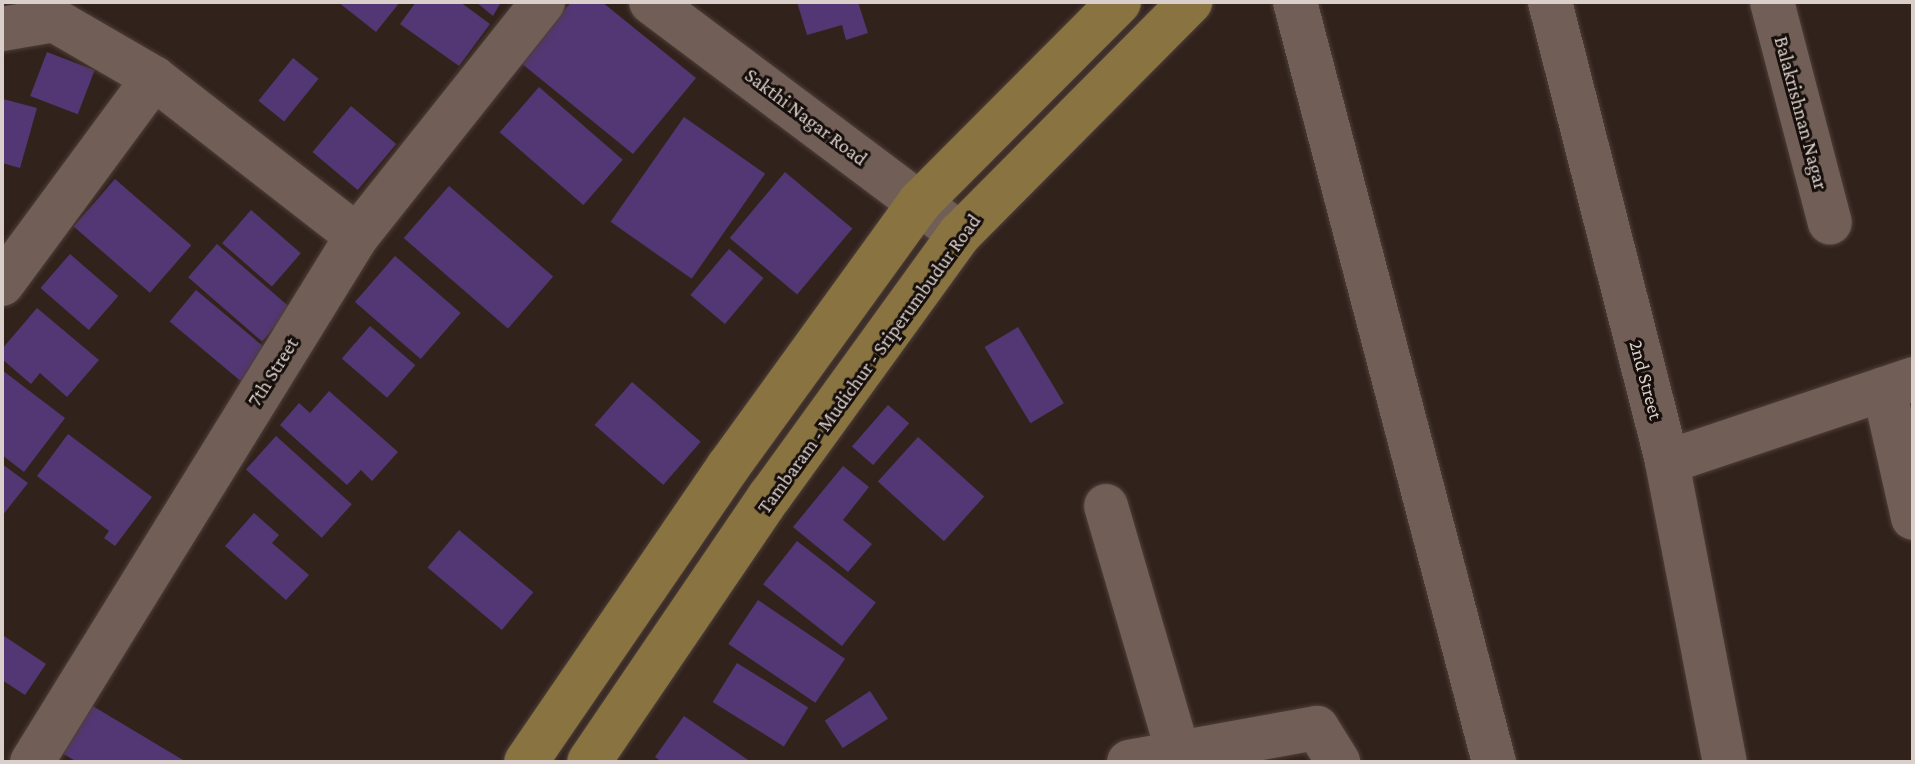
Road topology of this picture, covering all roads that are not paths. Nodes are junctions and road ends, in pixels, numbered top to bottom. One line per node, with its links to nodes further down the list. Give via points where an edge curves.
1 (543, 2): 13 (street, 7th Street)
2 (651, 2): 10 (street, Sakthi Nagar Road)
3 (1119, 2): 10 (main road)
4 (1190, 2): 12 (main road, Tambaram - Mudichur - Sriperumbudur Road)
5 (1295, 2): 25 (street)
6 (1550, 2): 16 (street, 2nd Street)
7 (1772, 2): 11 (street, Balakrishnan Nagar)
8 (2, 29): 9 (street, via 54,20)
9 (154, 78): 13 (street); 14 (street)
10 (920, 202): 12 (street, Sakthi Nagar Road); 21 (main road, via 728,467)
11 (1830, 223)
12 (960, 234): 22 (main road, Tambaram - Mudichur - Sriperumbudur Road, via 770,496)
13 (357, 236): 20 (street, 7th Street)
14 (2, 284)
15 (1898, 384): 16 (street); 18 (street)
16 (1667, 462): 26 (street, 2nd Street)
17 (1106, 506): 19 (street)
18 (1913, 518)
19 (1178, 752): 23 (street); 24 (street, via 1317,728)
20 (32, 762)
21 (526, 762)
22 (589, 762)
23 (1129, 762)
24 (1338, 762)
25 (1494, 762)
26 (1725, 762)

